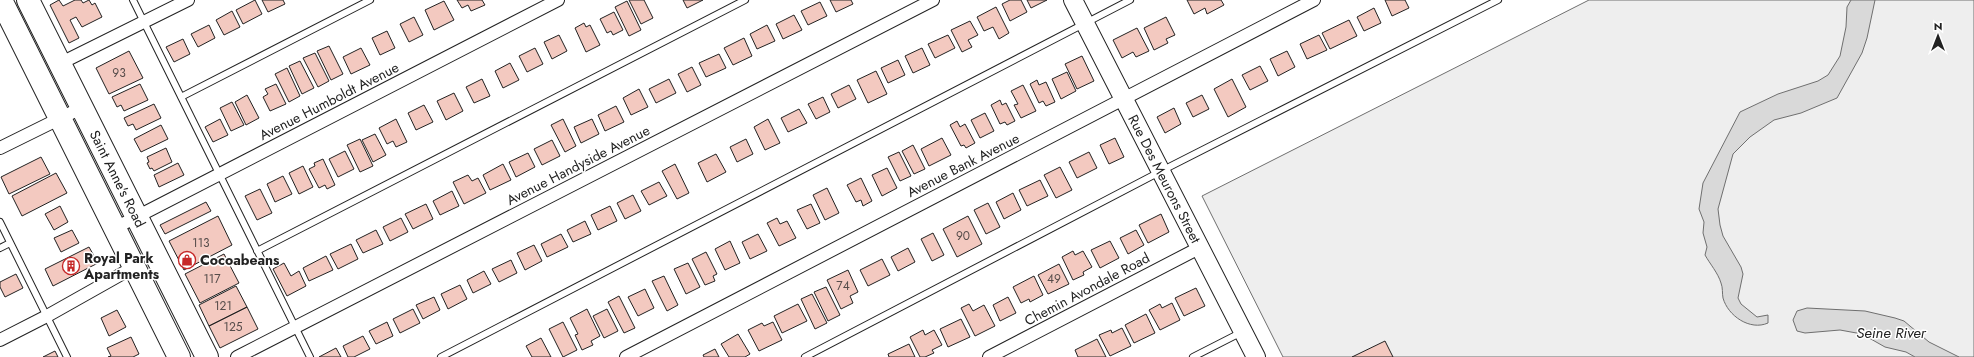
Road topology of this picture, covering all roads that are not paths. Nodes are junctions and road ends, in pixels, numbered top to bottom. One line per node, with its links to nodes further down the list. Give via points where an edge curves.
1 (1, 0): 19 (highway, Saint Anne's Road)
2 (28, 0): 15 (highway, Saint Anne's Road)
3 (133, 0): 13 (lane)
4 (188, 0): 13 (street)
5 (370, 0): 16 (lane)
6 (558, 0): 22 (street, Avenue Humboldt Avenue)
7 (745, 0): 29 (lane)
8 (933, 0): 32 (street, Avenue Handyside Avenue)
9 (1073, 0): 14 (street, Rue Des Meurons Street)
10 (1130, 0): 14 (lane)
11 (1314, 0): 17 (street, Avenue Bank Avenue)
12 (1498, 0): 21 (lane)
13 (144, 22): 15 (street); 16 (lane)
14 (1085, 23): 17 (street, Rue Des Meurons Street); 40 (lane)
15 (59, 64): 18 (highway, Saint Anne's Road)
16 (181, 97): 22 (lane)
17 (1125, 99): 21 (street, Rue Des Meurons Street); 41 (street, Avenue Bank Avenue)
18 (81, 108): 19 (street); 23 (highway, Saint Anne's Road)
19 (60, 118): 20 (street); 25 (highway, Saint Anne's Road)
20 (0, 148)
21 (1161, 172): 28 (street, Rue Des Meurons Street); 42 (lane)
22 (219, 174): 23 (street, Avenue Humboldt Avenue); 29 (lane)
23 (137, 217): 25 (street, Avenue Humboldt Avenue); 37 (highway, Saint Anne's Road)
24 (0, 222): 26 (lane)
25 (114, 228): 30 (highway, Saint Anne's Road)
26 (10, 243): 27 (lane); 31 (lane)
27 (0, 248)
28 (1199, 248): 33 (street, Rue Des Meurons Street); 43 (street, Chemin Avondale Road)
29 (257, 251): 32 (lane)
30 (134, 267): 31 (street); 36 (highway, Saint Anne's Road)
31 (47, 316): 34 (street); 35 (lane)
32 (295, 327): 38 (street, Avenue Handyside Avenue); 39 (lane)
33 (1243, 332): 44 (lane); 45 (street, Rue Des Meurons Street)
34 (0, 340)
35 (67, 357)
36 (179, 357)
37 (207, 357)
38 (237, 357)
39 (310, 357)
40 (441, 357)
41 (626, 357)
42 (805, 357)
43 (989, 357)
44 (1193, 357)
45 (1256, 357)

